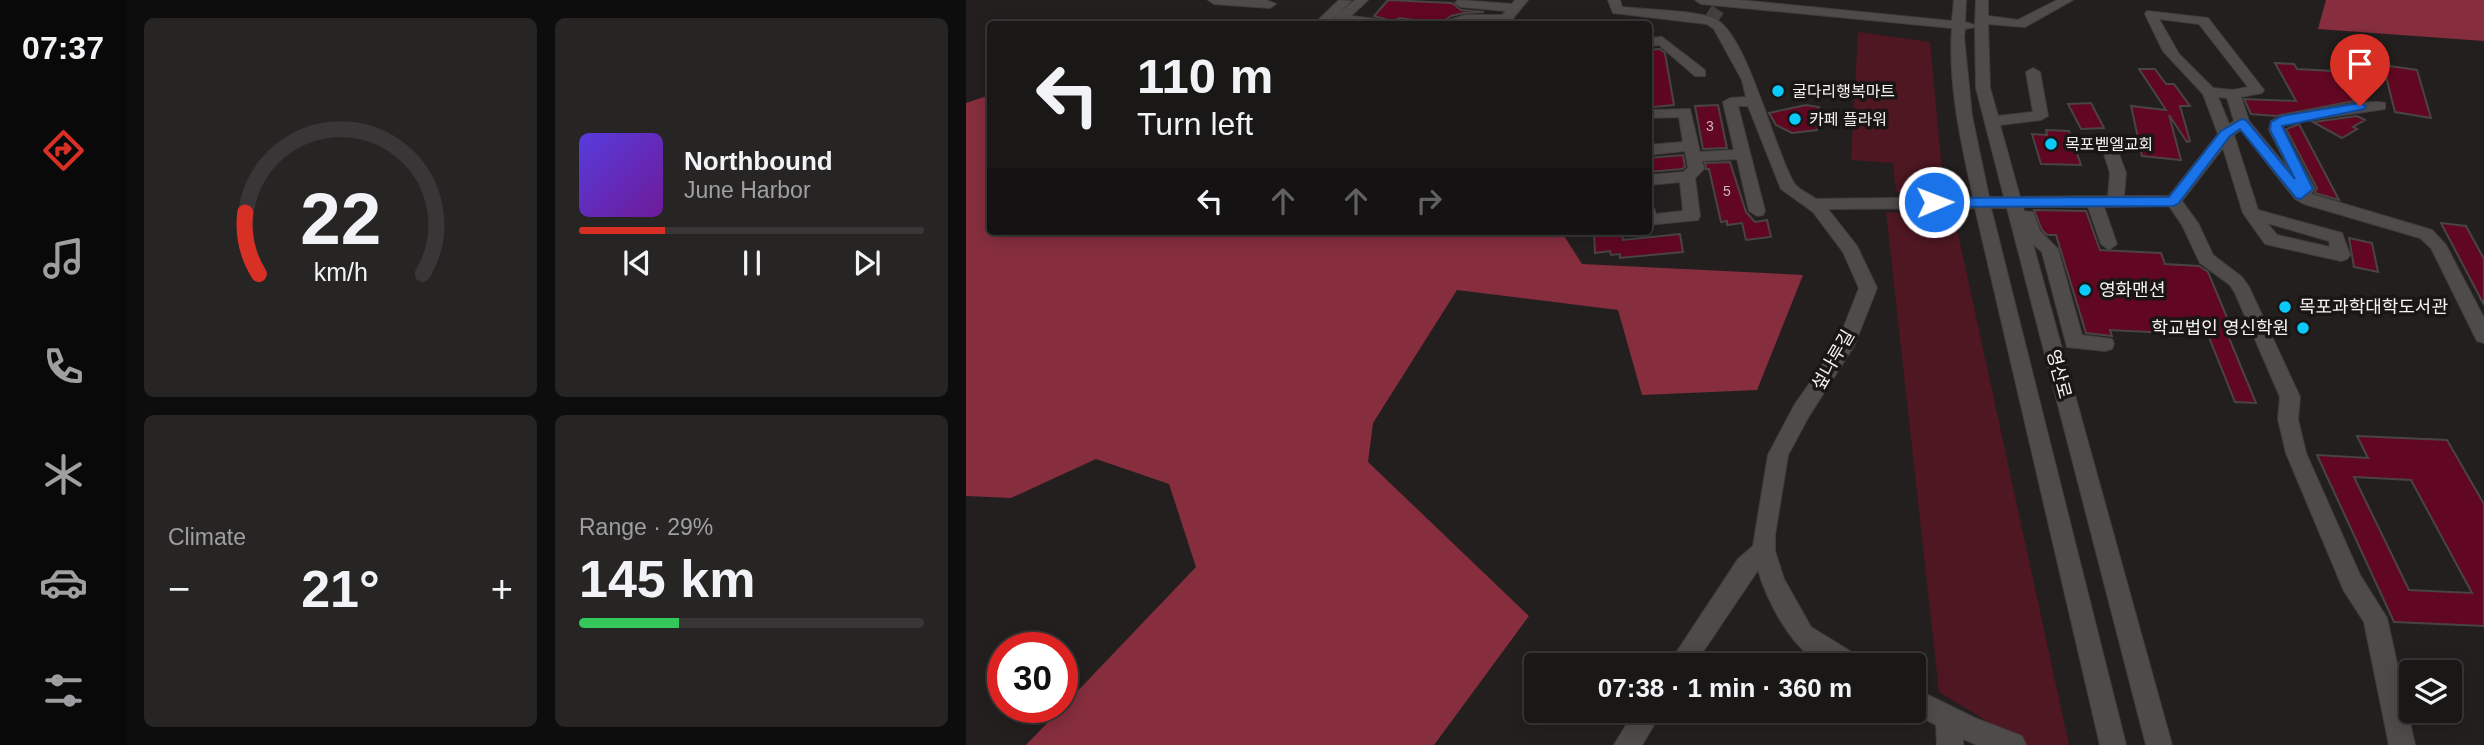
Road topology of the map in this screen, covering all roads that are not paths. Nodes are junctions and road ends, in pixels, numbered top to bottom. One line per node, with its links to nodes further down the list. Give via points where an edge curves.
1 (1214, 0): 9 (street)
2 (1346, 0): 13 (street)
3 (1362, 0): 14 (street, via 1340,19)
4 (1701, 0): 17 (street)
5 (1960, 0): 17 (street, 영산로)
6 (1984, 0): 12 (street); 16 (street, 영산로)
7 (2067, 0): 12 (street)
8 (1461, 3): 10 (street)
9 (1270, 4)
10 (1519, 4): 15 (street, via 1506,19)
11 (1615, 5): 23 (street, 섶나루길, via 1710,21 1719,27 1749,80)
12 (2030, 20): 16 (street)
13 (1323, 21)
14 (1358, 21)
15 (1460, 21)
16 (1981, 23): 17 (street); 26 (street, 영산로, via 1983,88)
17 (1957, 25): 39 (street, 영산로, via 1961,97)
18 (1652, 42): 20 (street, via 1662,41)
19 (2033, 72): 26 (street, via 2041,116)
20 (1700, 73)
21 (2209, 92): 22 (street); 22 (street, via 2173,58 2160,40 2151,14 2203,21 2257,90); 28 (street)
22 (2233, 94): 27 (street)
23 (1754, 101): 32 (street, via 1730,102); 41 (street, 섶나루길, via 1789,189)
24 (2379, 106): 35 (street, via 2336,109 2276,124 2306,189)
25 (1652, 114): 31 (street, via 1685,112)
26 (1992, 121): 40 (street, 영산로)
27 (2242, 122): 28 (street); 35 (street)
28 (2226, 134): 38 (street); 43 (street)
29 (2106, 138): 37 (street, via 2118,173)
30 (1652, 150): 31 (street)
31 (1692, 152): 32 (street); 33 (street, via 1696,169)
32 (1743, 154): 42 (street)
33 (1687, 176): 34 (street); 44 (street, via 1692,216)
34 (1652, 180)
35 (2301, 195): 46 (street, via 2426,234 2438,245)
36 (2094, 201): 37 (street); 40 (street); 45 (street)
37 (2115, 201): 38 (street)
38 (2173, 201): 59 (street, via 2190,223 2206,259 2243,291 2290,397 2288,419 2296,453 2352,583 2375,618)
39 (1983, 202): 40 (street); 41 (street); 57 (street, 영산로)
40 (2018, 202): 47 (street, via 2032,234 2050,249 2074,342); 58 (street, 영산로)
41 (1812, 204): 48 (street, 섶나루길, via 1851,250 1868,288 1845,346 1778,455)
42 (1757, 211)
43 (2251, 213): 43 (street, via 2271,240 2341,255 2336,237)
44 (1652, 220)
45 (2109, 244)
46 (2484, 336)
47 (2105, 344)
48 (1764, 551): 49 (street, via 1746,566); 50 (street, 섶나루길, via 1773,582 1802,635)
49 (1688, 653)
50 (1830, 653)
51 (1926, 706): 52 (street)
52 (1948, 718): 55 (street); 56 (street)
53 (1641, 723): 54 (street)
54 (1627, 745)
55 (1950, 745)
56 (2013, 745)
57 (2113, 745)
58 (2159, 745)
59 (2402, 745)

